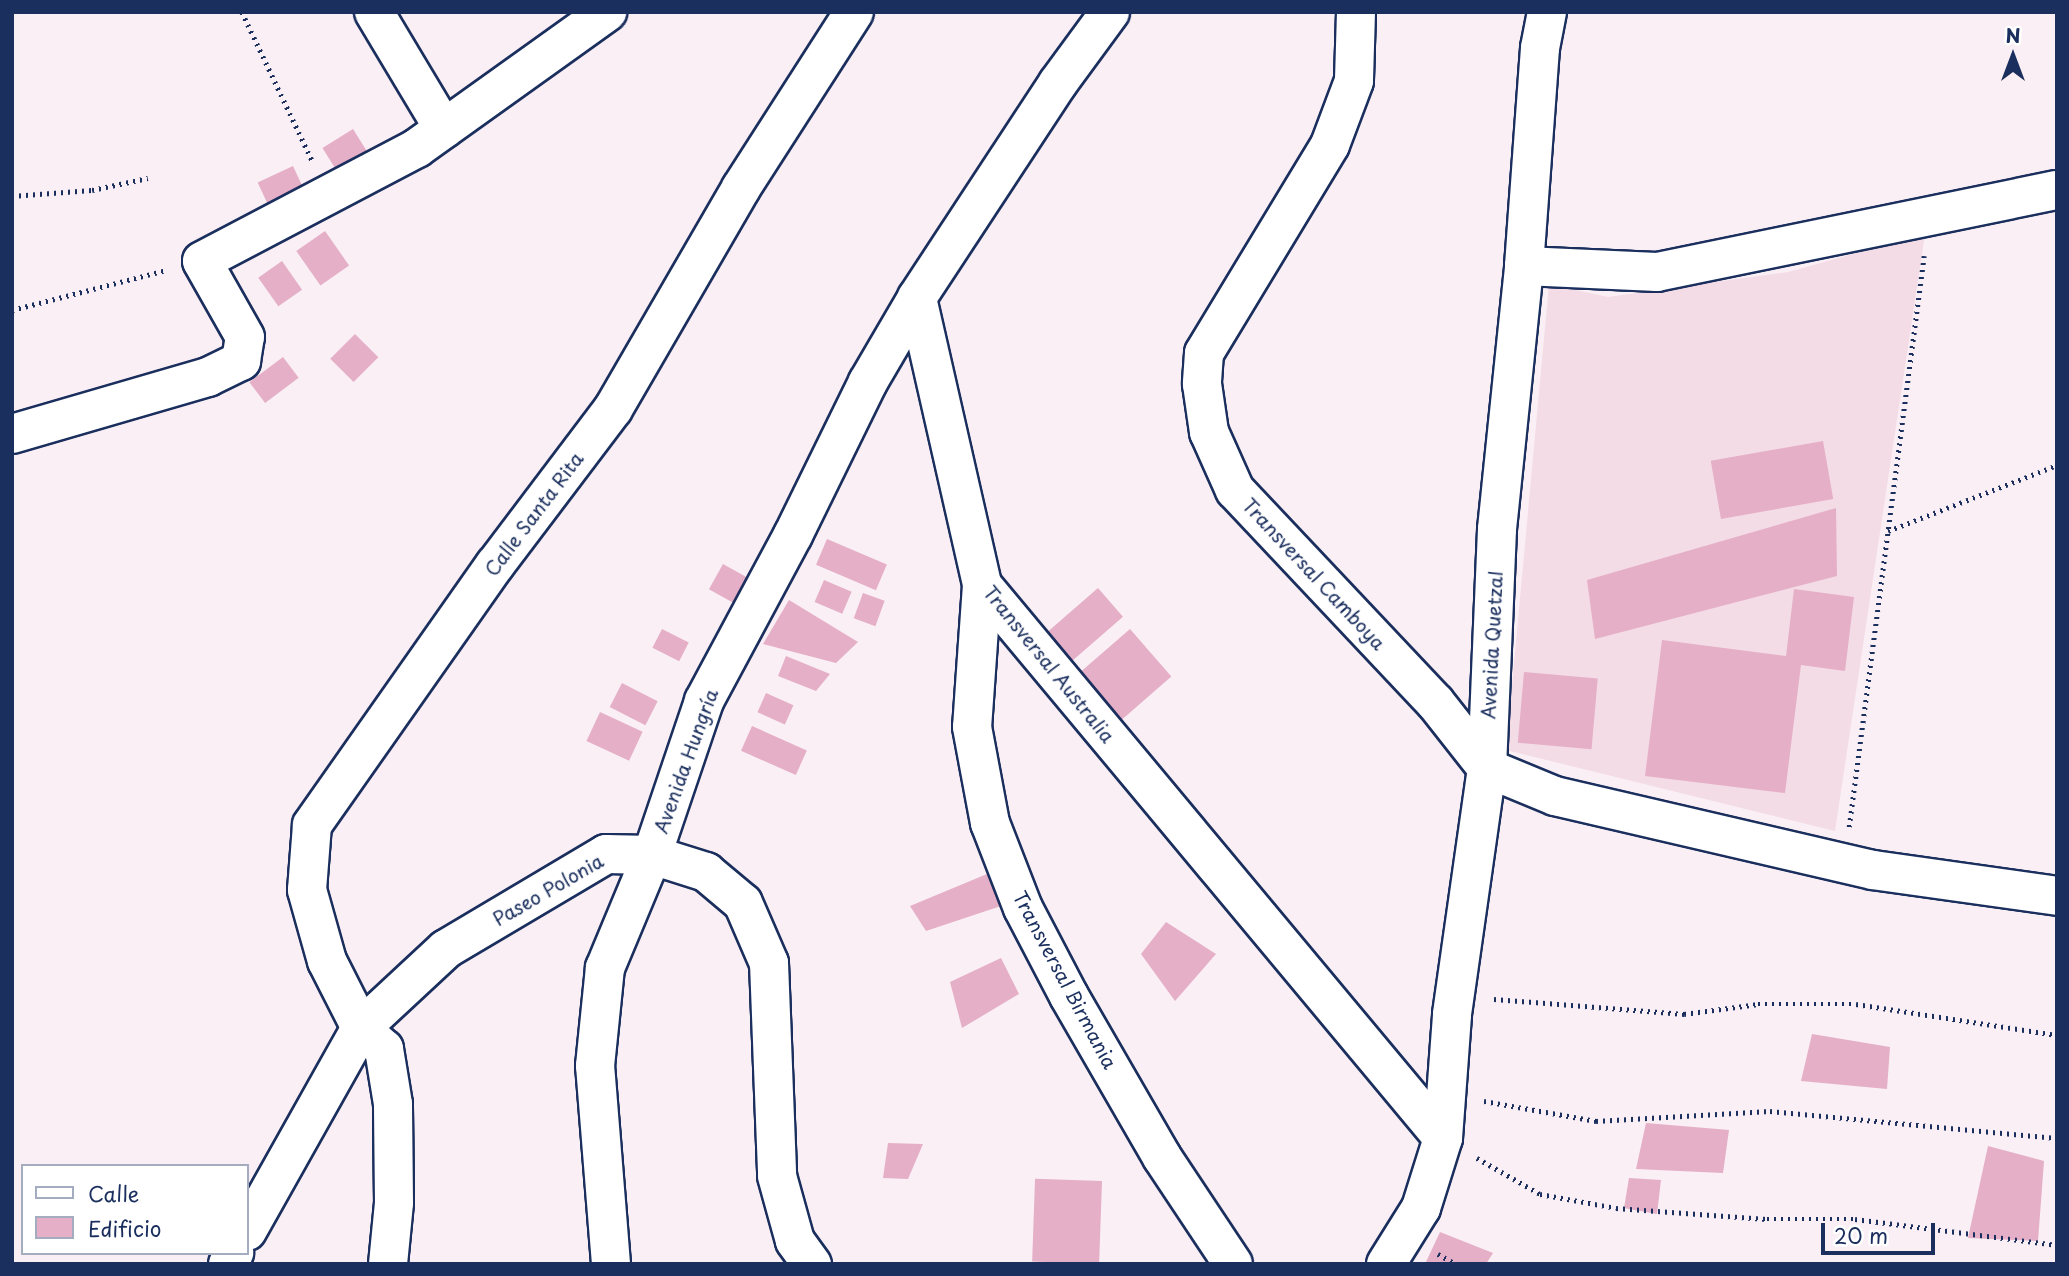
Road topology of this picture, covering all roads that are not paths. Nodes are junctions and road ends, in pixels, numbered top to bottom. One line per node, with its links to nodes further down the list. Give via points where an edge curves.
1 (374, 12): 7 (street)
2 (607, 12): 7 (street)
3 (854, 12): 16 (street, Calle Santa Rita, via 741,188 613,410 495,565 312,825 307,890 327,961)
4 (1110, 12): 10 (street)
5 (1356, 12): 13 (street, Transversal Camboya, via 1354,81 1330,145 1204,352 1202,384 1209,432 1235,490 1435,702)
6 (1547, 12): 9 (street, Avenida Quetzal, via 1540,48)
7 (444, 129): 11 (street, via 202,261 245,337 241,361 208,377)
8 (2057, 190): 9 (street, via 1657,272)
9 (1524, 266): 13 (street, Avenida Quetzal, via 1497,529)
10 (917, 298): 12 (street, Transversal Australia); 14 (street, Avenida Hungría, via 868,382 704,701)
11 (12, 434)
12 (982, 584): 17 (street, Transversal Australia); 22 (street, Transversal Birmania, via 972,727 990,823 1023,908 1069,996 1162,1157)
13 (1487, 768): 15 (street, via 1555,796 1844,863); 17 (street, Avenida Quetzal, via 1454,996)
14 (652, 855): 16 (street, Paseo Polonia, via 606,854 446,949); 20 (street, Avenida Hungría, via 605,968 595,1066); 21 (street, Paseo Polonia, via 706,872 743,903 769,963 777,1176 795,1241)
15 (2057, 896)
16 (361, 1028): 18 (street, Paseo Polonia); 19 (street, Calle Santa Rita, via 384,1049 393,1104 394,1203)
17 (1443, 1138): 23 (street, Avenida Quetzal, via 1420,1208)
18 (248, 1229)
19 (388, 1264)
20 (611, 1264)
21 (812, 1264)
22 (1233, 1264)
23 (1386, 1264)

